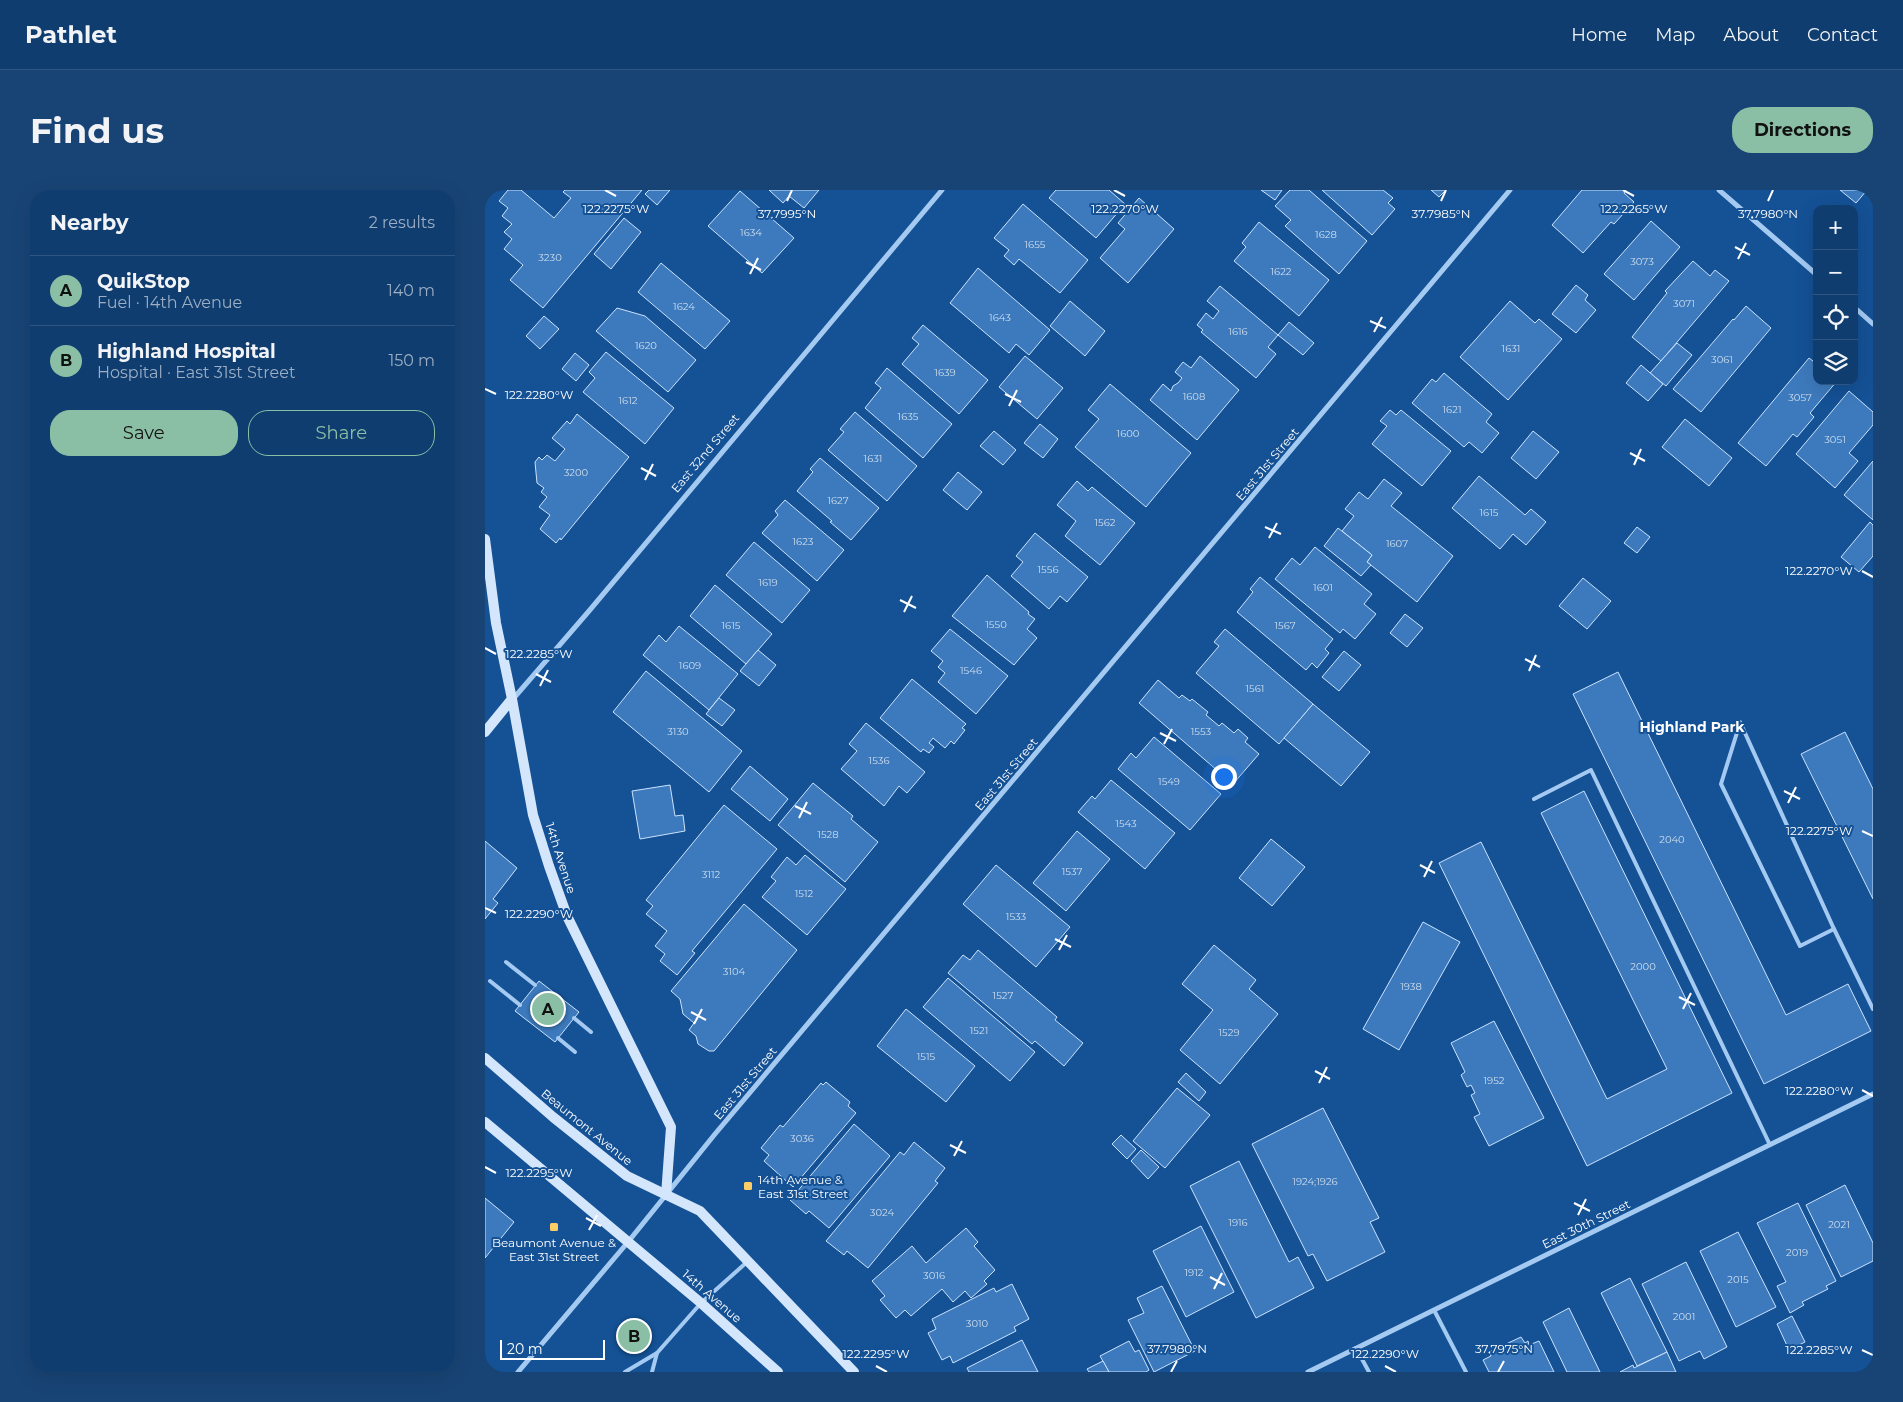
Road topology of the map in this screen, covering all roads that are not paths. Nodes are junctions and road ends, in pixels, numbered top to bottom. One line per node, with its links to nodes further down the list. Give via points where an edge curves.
1 (942, 190): 8 (street, East 32nd Street)
2 (1510, 190): 25 (street, East 31st Street)
3 (1719, 190): 4 (street)
4 (1813, 272)
5 (1858, 311): 6 (street)
6 (1873, 324)
7 (485, 539): 8 (main road, 14th Avenue, via 496,623)
8 (512, 700): 9 (main road, East 32nd Street); 25 (main road, 14th Avenue, via 533,815 567,916 671,1127)
9 (485, 732)
10 (1534, 799): 24 (lane, via 1591,770)
11 (1834, 929): 11 (lane, via 1799,946 1721,784 1740,722); 16 (lane)
12 (506, 962): 14 (lane)
13 (490, 981): 15 (lane)
14 (535, 985)
15 (519, 1005)
16 (1873, 1008)
17 (574, 1018): 18 (lane)
18 (591, 1032)
19 (558, 1038): 20 (lane)
20 (575, 1052)
21 (485, 1058): 25 (main road, Beaumont Avenue, via 627,1176)
22 (1873, 1094): 24 (street, East 30th Street)
23 (485, 1122): 26 (main road)
24 (1770, 1145): 29 (street, East 30th Street)
25 (666, 1195): 26 (street, East 31st Street); 27 (main road, Beaumont Avenue, via 701,1211)
26 (628, 1242): 28 (main road, 14th Avenue); 32 (street, East 31st Street)
27 (749, 1260): 28 (lane); 36 (main road)
28 (701, 1303): 31 (lane); 35 (main road, 14th Avenue)
29 (1434, 1310): 30 (street, East 30th Street); 39 (lane)
30 (1356, 1348): 37 (street, East 30th Street); 38 (lane)
31 (657, 1353): 33 (lane); 34 (lane)
32 (519, 1372)
33 (625, 1372)
34 (652, 1372)
35 (778, 1372)
36 (854, 1372)
37 (1308, 1372)
38 (1369, 1372)
39 (1466, 1372)

